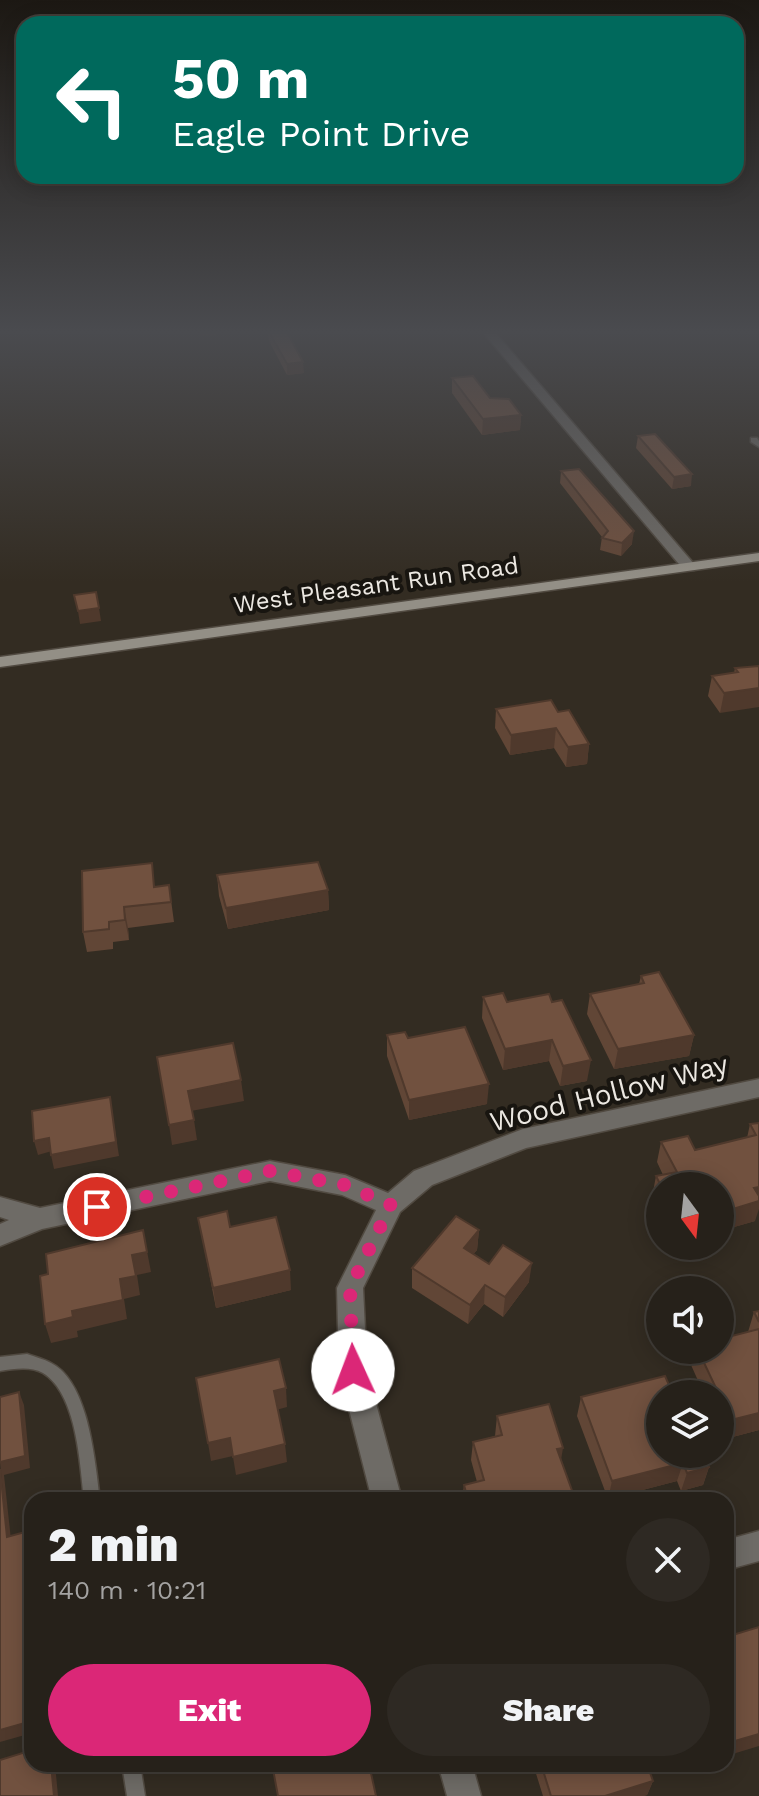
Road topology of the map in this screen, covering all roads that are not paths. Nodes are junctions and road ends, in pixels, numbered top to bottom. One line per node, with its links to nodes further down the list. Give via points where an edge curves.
1 (558, 414): 3 (street)
2 (759, 557): 3 (main road, West Pleasant Run Road)
3 (689, 567): 4 (main road, West Pleasant Run Road)
4 (0, 662)
5 (759, 1088): 6 (street, Wood Hollow Way, via 523,1139 423,1178)
6 (391, 1205): 8 (street, via 345,1185 270,1171); 12 (street, via 350,1288 353,1370)
7 (0, 1207): 8 (street)
8 (40, 1219): 9 (street)
9 (0, 1235)
10 (0, 1364): 11 (lane, via 30,1363 62,1377 72,1396)
11 (90, 1492)
12 (385, 1492)
13 (759, 1546): 14 (street)
14 (734, 1553)
15 (132, 1772): 17 (lane)
16 (457, 1772): 18 (street)
17 (136, 1796)
18 (464, 1796)

